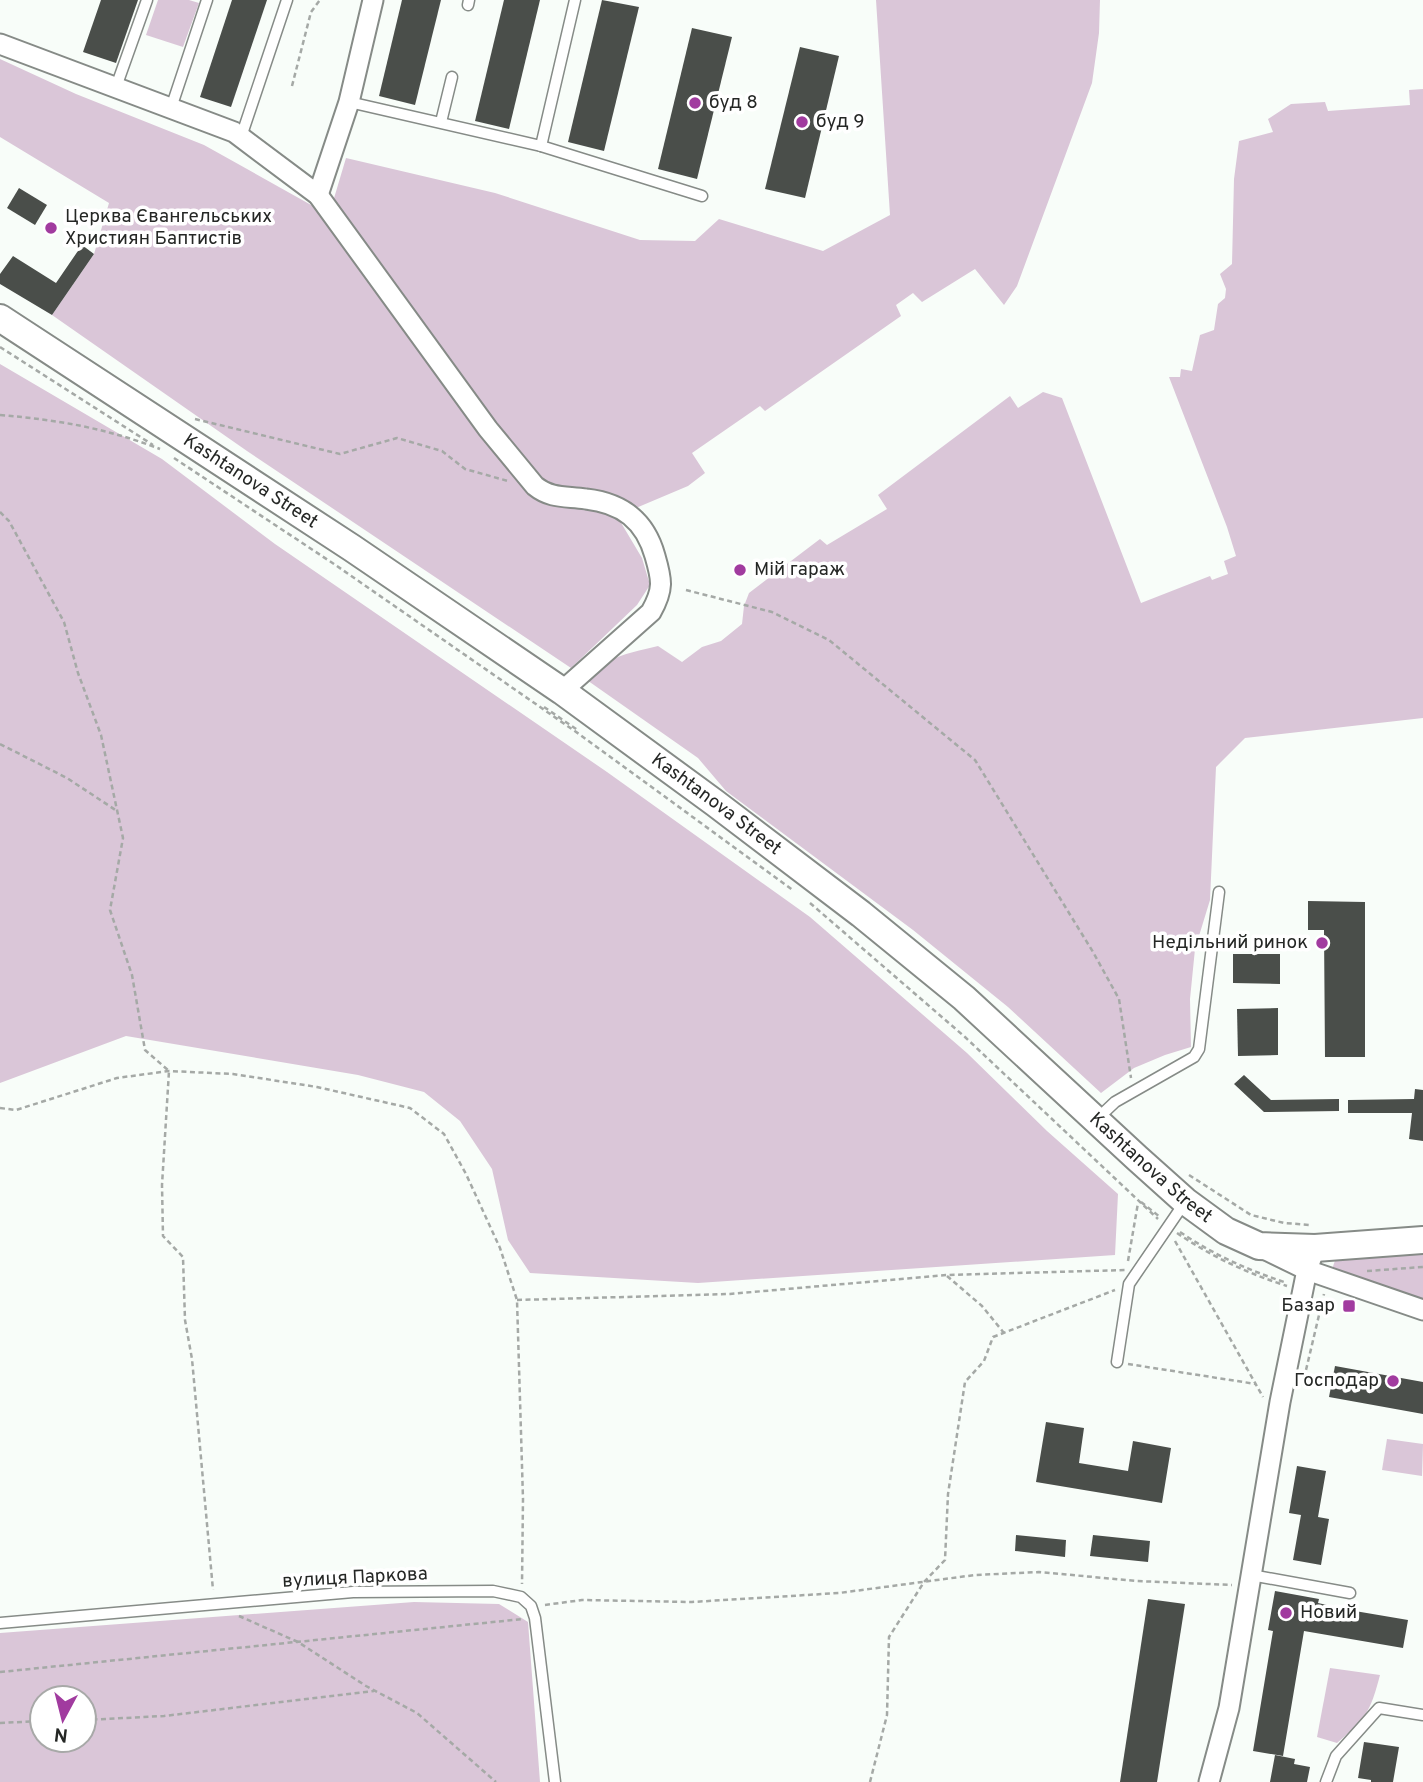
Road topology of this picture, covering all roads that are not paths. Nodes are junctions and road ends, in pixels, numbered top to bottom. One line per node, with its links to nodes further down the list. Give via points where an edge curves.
1 (147, 0): 8 (lane)
2 (207, 0): 10 (lane)
3 (286, 0): 12 (lane)
4 (373, 0): 9 (street)
5 (575, 0): 13 (lane)
6 (0, 44): 8 (street)
7 (452, 77): 11 (lane)
8 (116, 88): 10 (street)
9 (349, 102): 11 (lane); 14 (street)
10 (171, 108): 12 (street)
11 (440, 122): 13 (lane)
12 (241, 137): 14 (street)
13 (541, 146): 15 (lane)
14 (318, 195): 17 (street, via 488,429 535,486 556,498 621,507 636,520 653,549 662,580 651,612)
15 (702, 196)
16 (0, 318): 17 (main road, Kashtanova Street, via 341,540)
17 (562, 691): 19 (main road, Kashtanova Street, via 861,914 964,998)
18 (1219, 892): 19 (lane, via 1199,1049 1194,1057 1115,1102)
19 (1096, 1120): 20 (main road, Kashtanova Street)
20 (1185, 1201): 22 (main road, Kashtanova Street, via 1226,1231); 24 (lane, via 1129,1284)
21 (1423, 1240): 22 (main road, Kashtanova Street)
22 (1307, 1265): 23 (street, via 1329,1278); 25 (street)
23 (1423, 1310)
24 (1117, 1362)
25 (1249, 1580): 26 (lane); 30 (street, via 1229,1708)
26 (1350, 1593)
27 (0, 1623): 29 (lane, вулиця Паркова, via 353,1592 493,1591 522,1597 535,1618)
28 (1423, 1716): 31 (lane, via 1380,1708 1336,1756)
29 (555, 1782)
30 (1209, 1782)
31 (1326, 1782)

